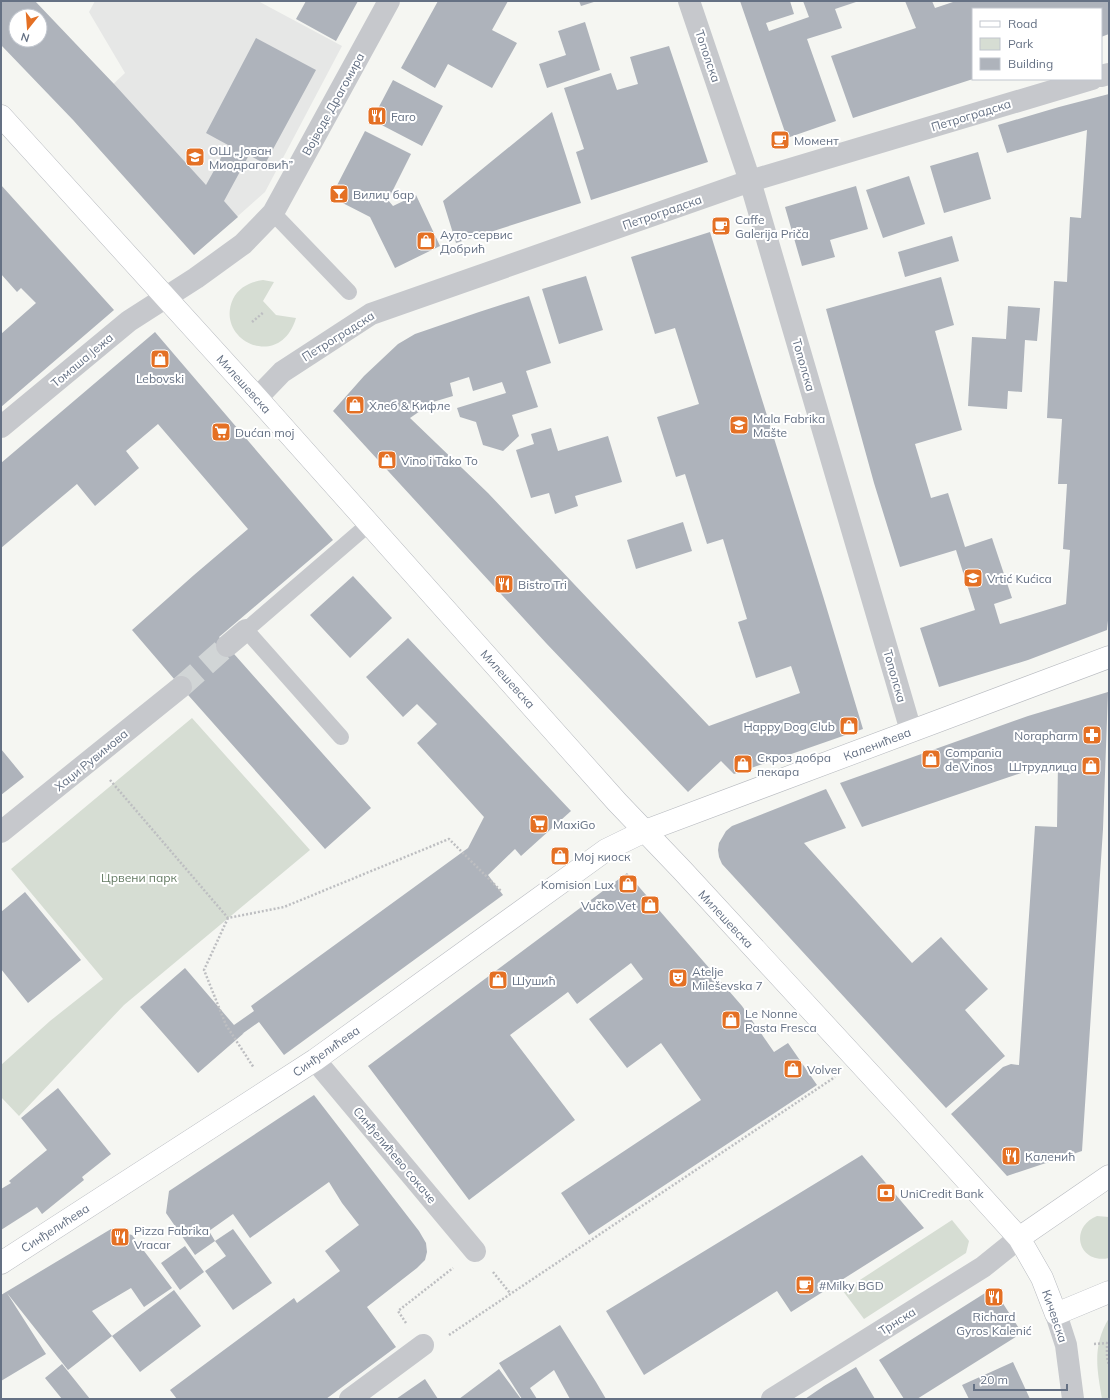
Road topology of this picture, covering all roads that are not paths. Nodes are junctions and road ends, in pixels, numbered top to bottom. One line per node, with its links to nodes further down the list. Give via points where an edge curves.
1 (389, 1): 6 (street, Војводе Драгомира)
2 (689, 1): 5 (street, Тополска)
3 (1089, 80): 5 (street, Петроградска)
4 (1, 116): 8 (street, Милешевска)
5 (750, 181): 9 (street, Петроградска, via 371,314 282,372); 16 (street, Тополска)
6 (273, 213): 7 (lane); 8 (street, Војводе Драгомира, via 243,244)
7 (349, 292)
8 (166, 298): 9 (street, Милешевска); 10 (street, Томаша Јежа, via 129,321)
9 (257, 398): 11 (street, Милешевска)
10 (1, 428)
11 (369, 524): 12 (lane); 18 (street, Милешевска)
12 (246, 630): 13 (street); 17 (lane)
13 (228, 646)
14 (1109, 657): 16 (street, Каленићева)
15 (181, 687): 19 (street, Хаџи Рувимова)
16 (911, 731): 18 (street, Каленићева)
17 (341, 737)
18 (645, 831): 20 (street, Синђелићева, via 606,850); 22 (street, Милешевска)
19 (1, 832)
20 (315, 1060): 23 (street, Синђелићево сокаче); 24 (street, Синђелићева)
21 (1109, 1176): 22 (street)
22 (1019, 1238): 26 (street, Кичевска, via 1042,1278); 29 (street, Трнска, via 983,1268)
23 (475, 1251)
24 (1, 1263)
25 (1109, 1292): 26 (street)
26 (1056, 1314): 30 (street, Кичевска, via 1066,1345)
27 (423, 1345): 28 (street)
28 (350, 1399)
29 (772, 1399)
30 (1073, 1399)

